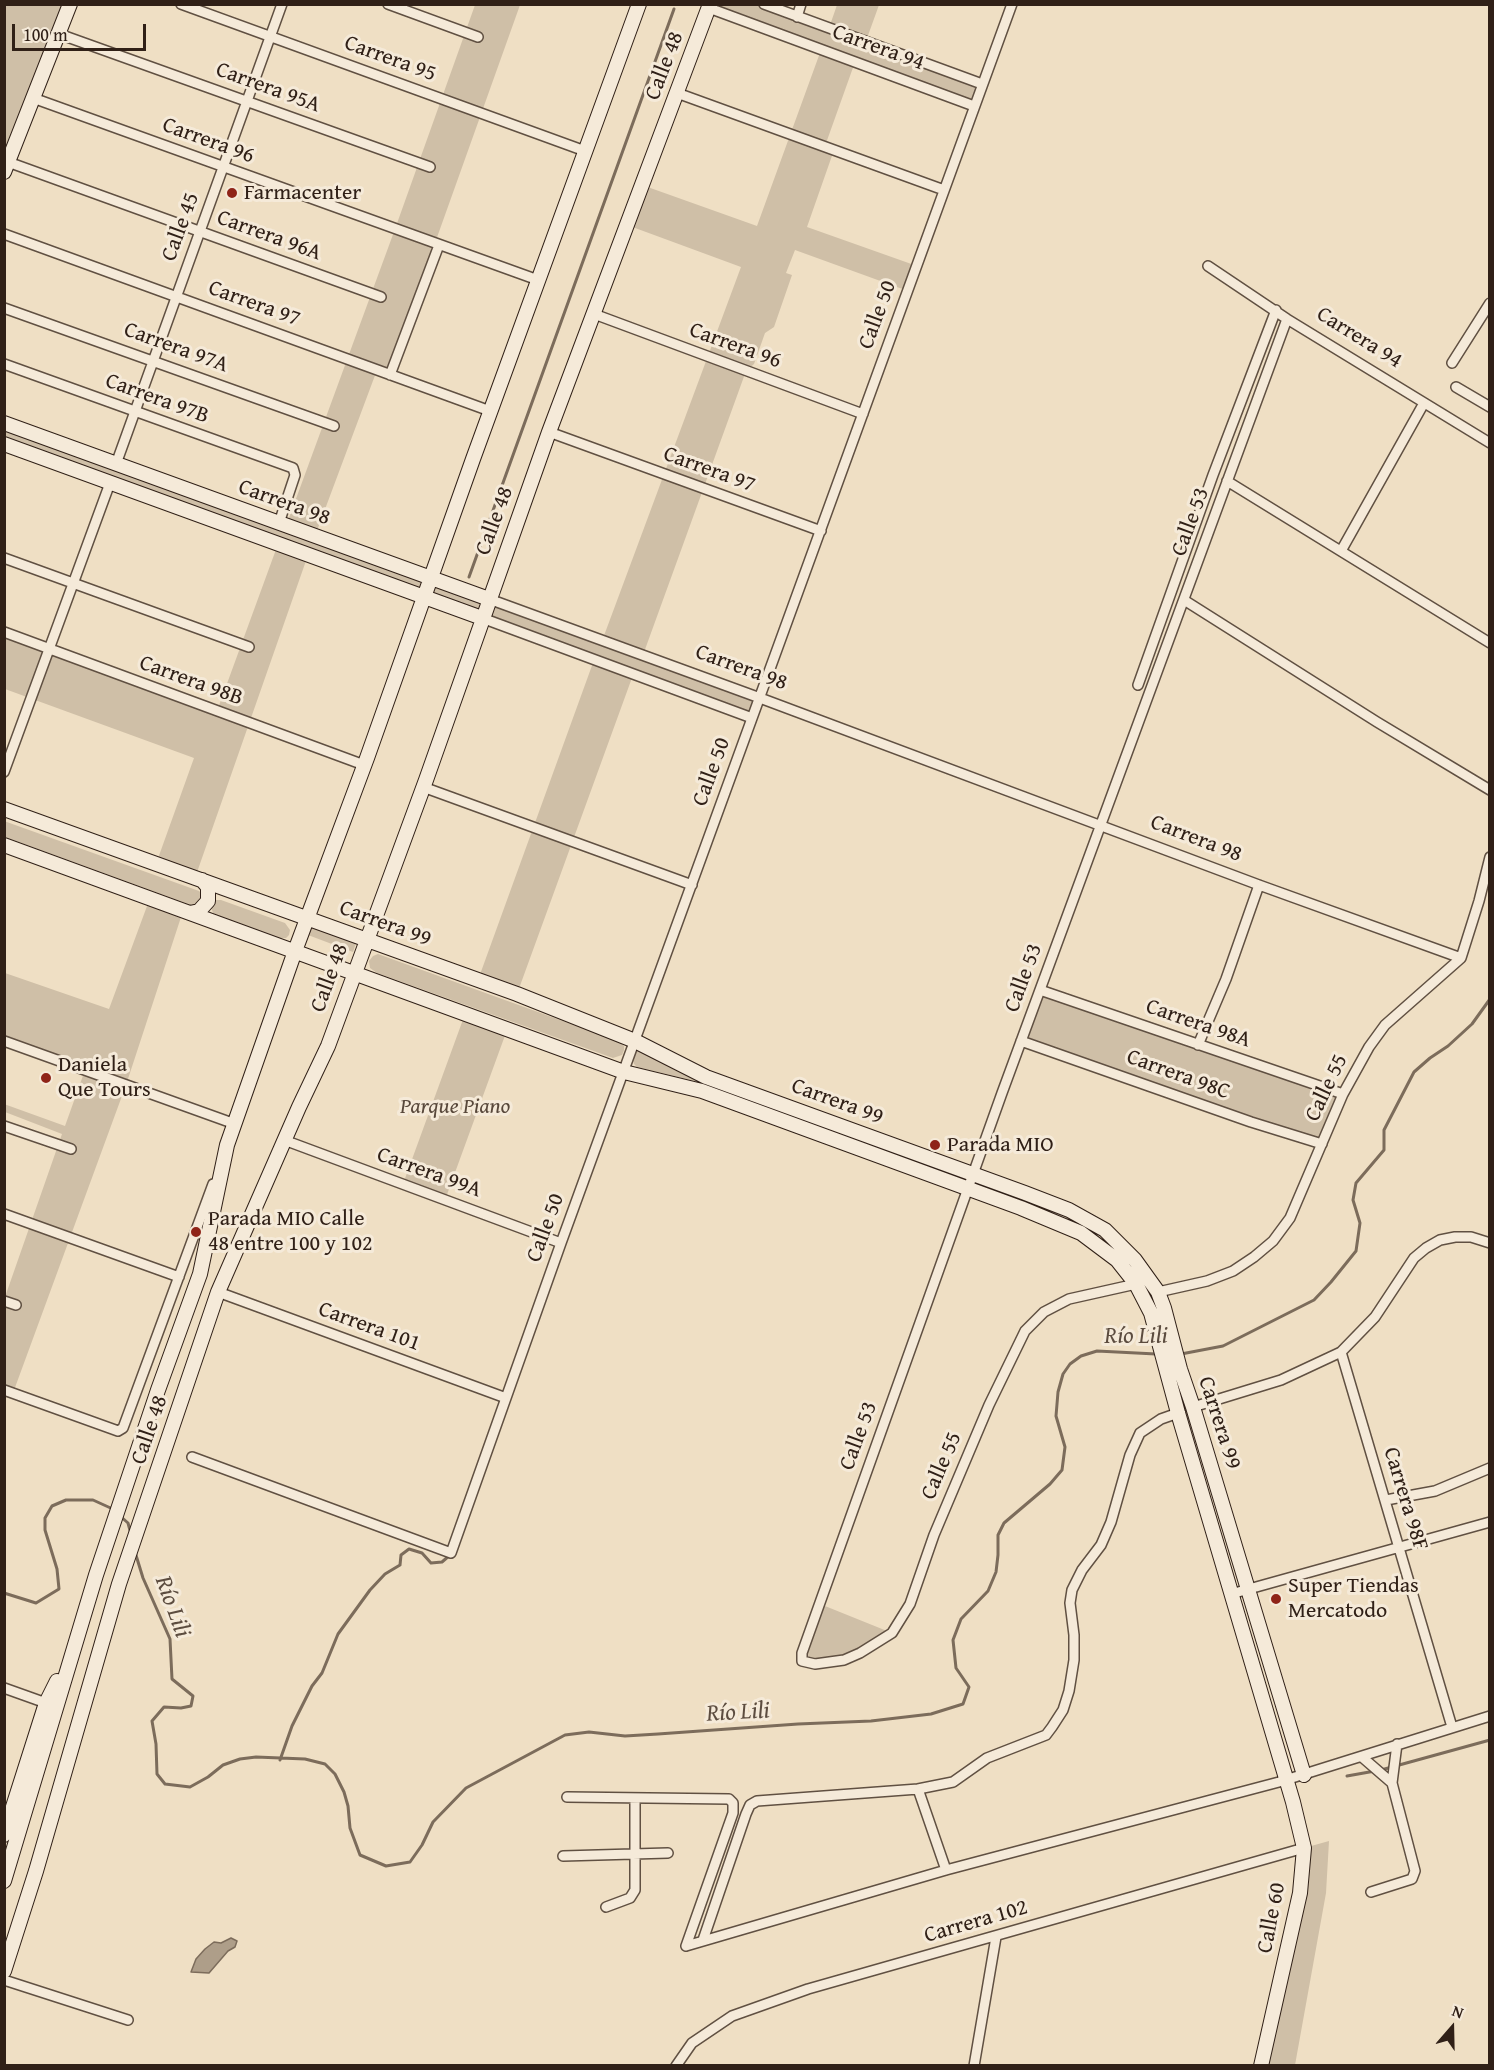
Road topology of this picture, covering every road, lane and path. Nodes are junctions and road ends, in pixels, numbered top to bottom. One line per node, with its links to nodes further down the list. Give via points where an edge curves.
1 (70, 4): 11 (main road)
2 (181, 4): 12 (street, Carrera 95)
3 (282, 4): 12 (street, Calle 45)
4 (388, 4): 13 (street)
5 (639, 4): 19 (main road, Calle 48)
6 (764, 4): 10 (street, Carrera 94)
7 (801, 4): 10 (street)
8 (1012, 4): 14 (street, Calle 50)
9 (706, 6): 15 (main road, Calle 48); 18 (street, Carrera 94)
10 (797, 16): 14 (street, Carrera 94)
11 (59, 34): 16 (main road); 17 (street, Carrera 95A)
12 (270, 37): 17 (street, Calle 45); 19 (street, Carrera 95)
13 (478, 38)
14 (982, 84): 18 (street, Calle 50)
15 (677, 93): 23 (street); 34 (main road, Calle 48)
16 (33, 98): 20 (main road); 21 (street, Carrera 96)
17 (247, 101): 21 (street, Calle 45); 22 (street, Carrera 95A)
18 (974, 106): 23 (street, Calle 50)
19 (585, 151): 28 (main road, Calle 48)
20 (6, 167): 24 (street, Carrera 96A)
21 (223, 167): 24 (street, Calle 45); 26 (street, Carrera 96)
22 (430, 167)
23 (944, 190): 45 (street, Calle 50)
24 (200, 231): 29 (street, Calle 45); 30 (street, Carrera 96A)
25 (4, 234): 29 (street, Carrera 97)
26 (439, 244): 28 (street, Carrera 96); 39 (street)
27 (1208, 266): 33 (street, Carrera 94)
28 (538, 280): 43 (main road, Calle 48)
29 (176, 297): 36 (street, Calle 45); 39 (street, Carrera 97)
30 (381, 297)
31 (1490, 303): 37 (street)
32 (4, 308): 36 (street, Carrera 97A)
33 (1276, 310): 35 (street, Carrera 94); 68 (street, Calle 53)
34 (594, 314): 45 (street, Carrera 96); 48 (main road, Calle 48)
35 (1287, 318): 41 (street, Carrera 94); 52 (street, Calle 53)
36 (153, 361): 44 (street, Calle 45); 47 (street, Carrera 97A)
37 (1452, 363)
38 (4, 364): 44 (street, Carrera 97B)
39 (390, 375): 43 (street, Carrera 97)
40 (1456, 387): 42 (street)
41 (1424, 404): 49 (street, Carrera 94); 56 (street)
42 (1490, 407)
43 (490, 411): 58 (main road, Calle 48)
44 (135, 412): 51 (street, Calle 45); 54 (street, Carrera 97B, via 293,468)
45 (863, 414): 55 (street, Calle 50)
46 (4, 423): 51 (main road, Carrera 98)
47 (334, 426)
48 (549, 432): 55 (street, Carrera 97); 61 (main road, Calle 48)
49 (1490, 443)
50 (4, 444): 53 (main road, Carrera 98)
51 (116, 464): 54 (main road, Carrera 98)
52 (1227, 481): 56 (street); 62 (street, Calle 53)
53 (110, 483): 59 (street); 60 (main road, Carrera 98)
54 (279, 523): 58 (main road, Carrera 98)
55 (821, 531): 69 (street, Calle 50)
56 (1341, 551): 65 (street)
57 (4, 558): 59 (street)
58 (431, 579): 60 (main road, Calle 48); 61 (main road, Carrera 98)
59 (73, 583): 66 (street); 67 (street)
60 (424, 597): 63 (main road, Carrera 98); 71 (main road, Calle 48)
61 (489, 599): 63 (main road, Calle 48); 69 (street, Carrera 98)
62 (1184, 600): 74 (street); 76 (street, Calle 53)
63 (482, 618): 70 (street, Carrera 98); 73 (main road, Calle 48)
64 (4, 632): 67 (street, Carrera 98B)
65 (1490, 643)
66 (249, 647)
67 (49, 649): 71 (street, Carrera 98B); 72 (street)
68 (1138, 685)
69 (760, 698): 70 (street, Calle 50); 76 (street, Carrera 98)
70 (752, 718): 80 (street, Calle 50)
71 (364, 765): 83 (main road, Calle 48)
72 (4, 772)
73 (423, 787): 80 (street); 84 (main road, Calle 48)
74 (1490, 790)
75 (4, 808): 79 (main road, Carrera 99)
76 (1101, 825): 81 (street, Carrera 98); 88 (street, Calle 53)
77 (4, 845): 82 (main road, Carrera 99)
78 (1490, 856): 86 (street)
79 (202, 880): 82 (main road, via 208,887 208,901 199,911); 83 (main road, Carrera 99)
80 (692, 885): 90 (street, Calle 50)
81 (1259, 885): 86 (street, Carrera 98); 92 (street)
82 (190, 913): 85 (main road, Carrera 99)
83 (307, 918): 84 (main road, Carrera 99); 85 (main road, Calle 48)
84 (366, 940): 87 (main road, Calle 48); 90 (main road, Carrera 99)
85 (295, 951): 87 (main road, Carrera 99); 95 (main road, Calle 48)
86 (1461, 958): 94 (street, Calle 55, via 1385,1025)
87 (353, 973): 93 (main road, Carrera 99); 97 (main road, Calle 48, via 328,1046)
88 (1040, 990): 91 (street, Calle 53); 92 (street, Carrera 98A)
89 (4, 1041): 95 (street)
90 (634, 1041): 93 (street, Calle 50); 101 (main road, Carrera 99, via 706,1077)
91 (1021, 1041): 98 (street, Carrera 98C); 101 (street, Calle 53)
92 (1198, 1045): 94 (street, Carrera 98A)
93 (624, 1072): 102 (main road, Carrera 99, via 702,1091); 104 (street, Calle 50)
94 (1343, 1095): 98 (street, Calle 55)
95 (235, 1124): 99 (main road, Calle 48)
96 (4, 1126): 100 (street)
97 (284, 1140): 104 (street, Carrera 99A); 108 (main road, Calle 48)
98 (1322, 1144): 109 (street, Calle 55, via 1290,1218 1273,1241 1233,1271)
99 (227, 1145): 106 (street, Calle 48); 126 (main road, Calle 48, via 200,1274)
100 (71, 1149)
101 (973, 1175): 102 (street, Calle 53); 109 (main road, Carrera 99, via 1069,1210 1105,1230 1136,1260)
102 (968, 1189): 107 (main road, Carrera 99, via 1081,1233 1117,1260); 127 (street, Calle 53)
103 (4, 1215): 106 (street)
104 (561, 1243): 116 (street, Calle 50)
105 (1490, 1243): 113 (street, via 1455,1237 1440,1240 1420,1253 1375,1317)
106 (179, 1277): 115 (street, Calle 48, via 121,1430)
107 (1136, 1284): 112 (main road, Carrera 99); 127 (street, Calle 55, via 1069,1299 1044,1312 1025,1331 989,1405 925,1558 910,1604 892,1633 844,1660 805,1663)
108 (218, 1292): 116 (street, Carrera 101); 151 (main road, Calle 48, via 98,1652)
109 (1158, 1292): 112 (main road, Carrera 99)
110 (4, 1301): 111 (street)
111 (16, 1305)
112 (1162, 1329): 114 (main road, Carrera 99)
113 (1341, 1352): 117 (street, via 1281,1380); 121 (street, Carrera 98F)
114 (1173, 1370): 117 (main road, Carrera 99); 118 (main road, Carrera 99)
115 (4, 1390)
116 (506, 1398): 119 (street, Calle 50, via 451,1553)
117 (1193, 1407): 124 (main road, Carrera 99)
118 (1178, 1413): 125 (main road, Carrera 99); 137 (street, via 1140,1433 1111,1522 1072,1590 1074,1660 1063,1710 1052,1727 1046,1735 987,1758 952,1782)
119 (192, 1456)
120 (1490, 1467): 121 (street, via 1435,1491)
121 (1386, 1500): 123 (street, Carrera 98F)
122 (1490, 1522): 123 (street)
123 (1399, 1548): 124 (street); 131 (street, Carrera 98F)
124 (1248, 1590): 125 (street); 134 (main road, Carrera 99)
125 (1232, 1594): 135 (main road, Carrera 99)
126 (74, 1646): 129 (main road); 146 (main road, Calle 48)
127 (802, 1653)
128 (4, 1688): 129 (street)
129 (46, 1703): 140 (main road)
130 (1490, 1716): 131 (street)
131 (1452, 1727): 132 (street)
132 (1397, 1744): 133 (street); 136 (street)
133 (1362, 1757): 134 (street); 136 (street)
134 (1304, 1775): 135 (street)
135 (1286, 1780): 141 (main road, Calle 60); 145 (street)
136 (1392, 1784): 147 (street, via 1415,1871 1412,1880)
137 (918, 1789): 145 (street); 150 (street, via 757,1801 750,1805)
138 (567, 1797): 139 (street)
139 (635, 1798): 143 (street); 150 (street, via 729,1798 733,1803 733,1813 686,1946)
140 (4, 1835)
141 (1304, 1848): 149 (street, Carrera 102); 156 (main road, Calle 60, via 1300,1893)
142 (668, 1853): 143 (street)
143 (635, 1854): 144 (street); 148 (street, via 635,1890 630,1898)
144 (562, 1856)
145 (946, 1870): 150 (street)
146 (4, 1881)
147 (1371, 1892)
148 (606, 1907)
149 (996, 1937): 154 (street, Carrera 102, via 808,1989 732,2016 692,2043); 155 (street)
150 (703, 1940)
151 (4, 1971)
152 (4, 1980): 153 (street)
153 (128, 2020)
154 (676, 2066)
155 (974, 2066)
156 (1261, 2066)

